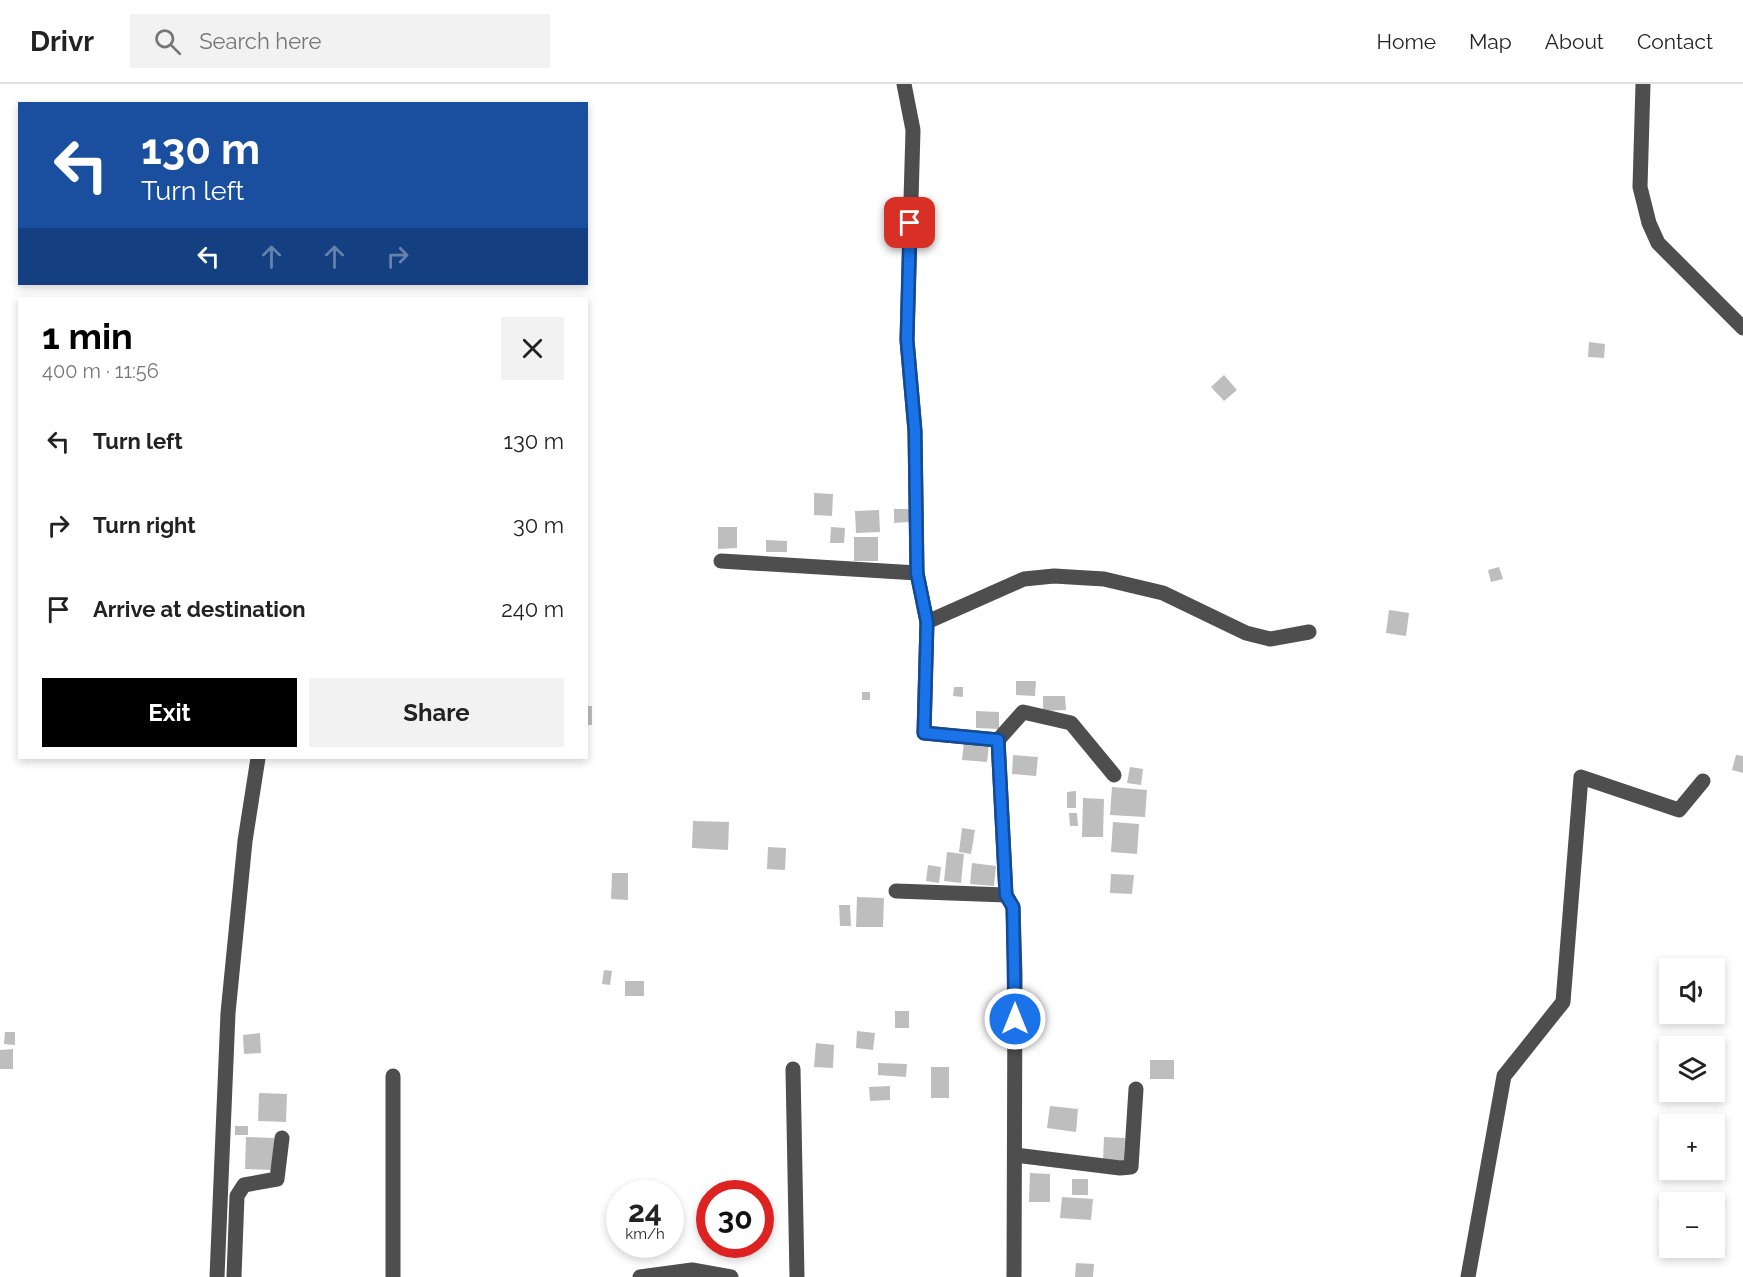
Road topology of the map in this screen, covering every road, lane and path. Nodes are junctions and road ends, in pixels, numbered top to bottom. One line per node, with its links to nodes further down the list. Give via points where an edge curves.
1 (903, 84): 5 (street, via 913,130 907,340 915,431)
2 (1643, 84): 3 (street, via 1640,187 1649,223 1658,243)
3 (1743, 328)
4 (721, 561): 5 (street)
5 (917, 573): 6 (street)
6 (927, 622): 7 (street, via 1024,579 1054,576 1104,579 1162,593 1246,633 1270,639); 8 (street, via 924,733)
7 (1309, 632)
8 (998, 740): 10 (street, via 1023,712 1071,723); 13 (street)
9 (258, 759): 19 (street, via 245,841 228,1012)
10 (1114, 775)
11 (1703, 782): 26 (street, via 1679,810 1581,777 1563,1002 1504,1076)
12 (896, 891): 13 (street)
13 (1006, 895): 18 (street, via 1013,907)
14 (793, 1069): 24 (street)
15 (393, 1076): 21 (street)
16 (1136, 1089): 18 (street, via 1131,1167)
17 (282, 1138): 20 (street, via 277,1179 244,1185 237,1196)
18 (1015, 1155): 25 (street)
19 (218, 1277)
20 (234, 1277)
21 (393, 1277)
22 (640, 1277): 23 (street, via 692,1270)
23 (731, 1277)
24 (797, 1277)
25 (1014, 1277)
26 (1468, 1277)

